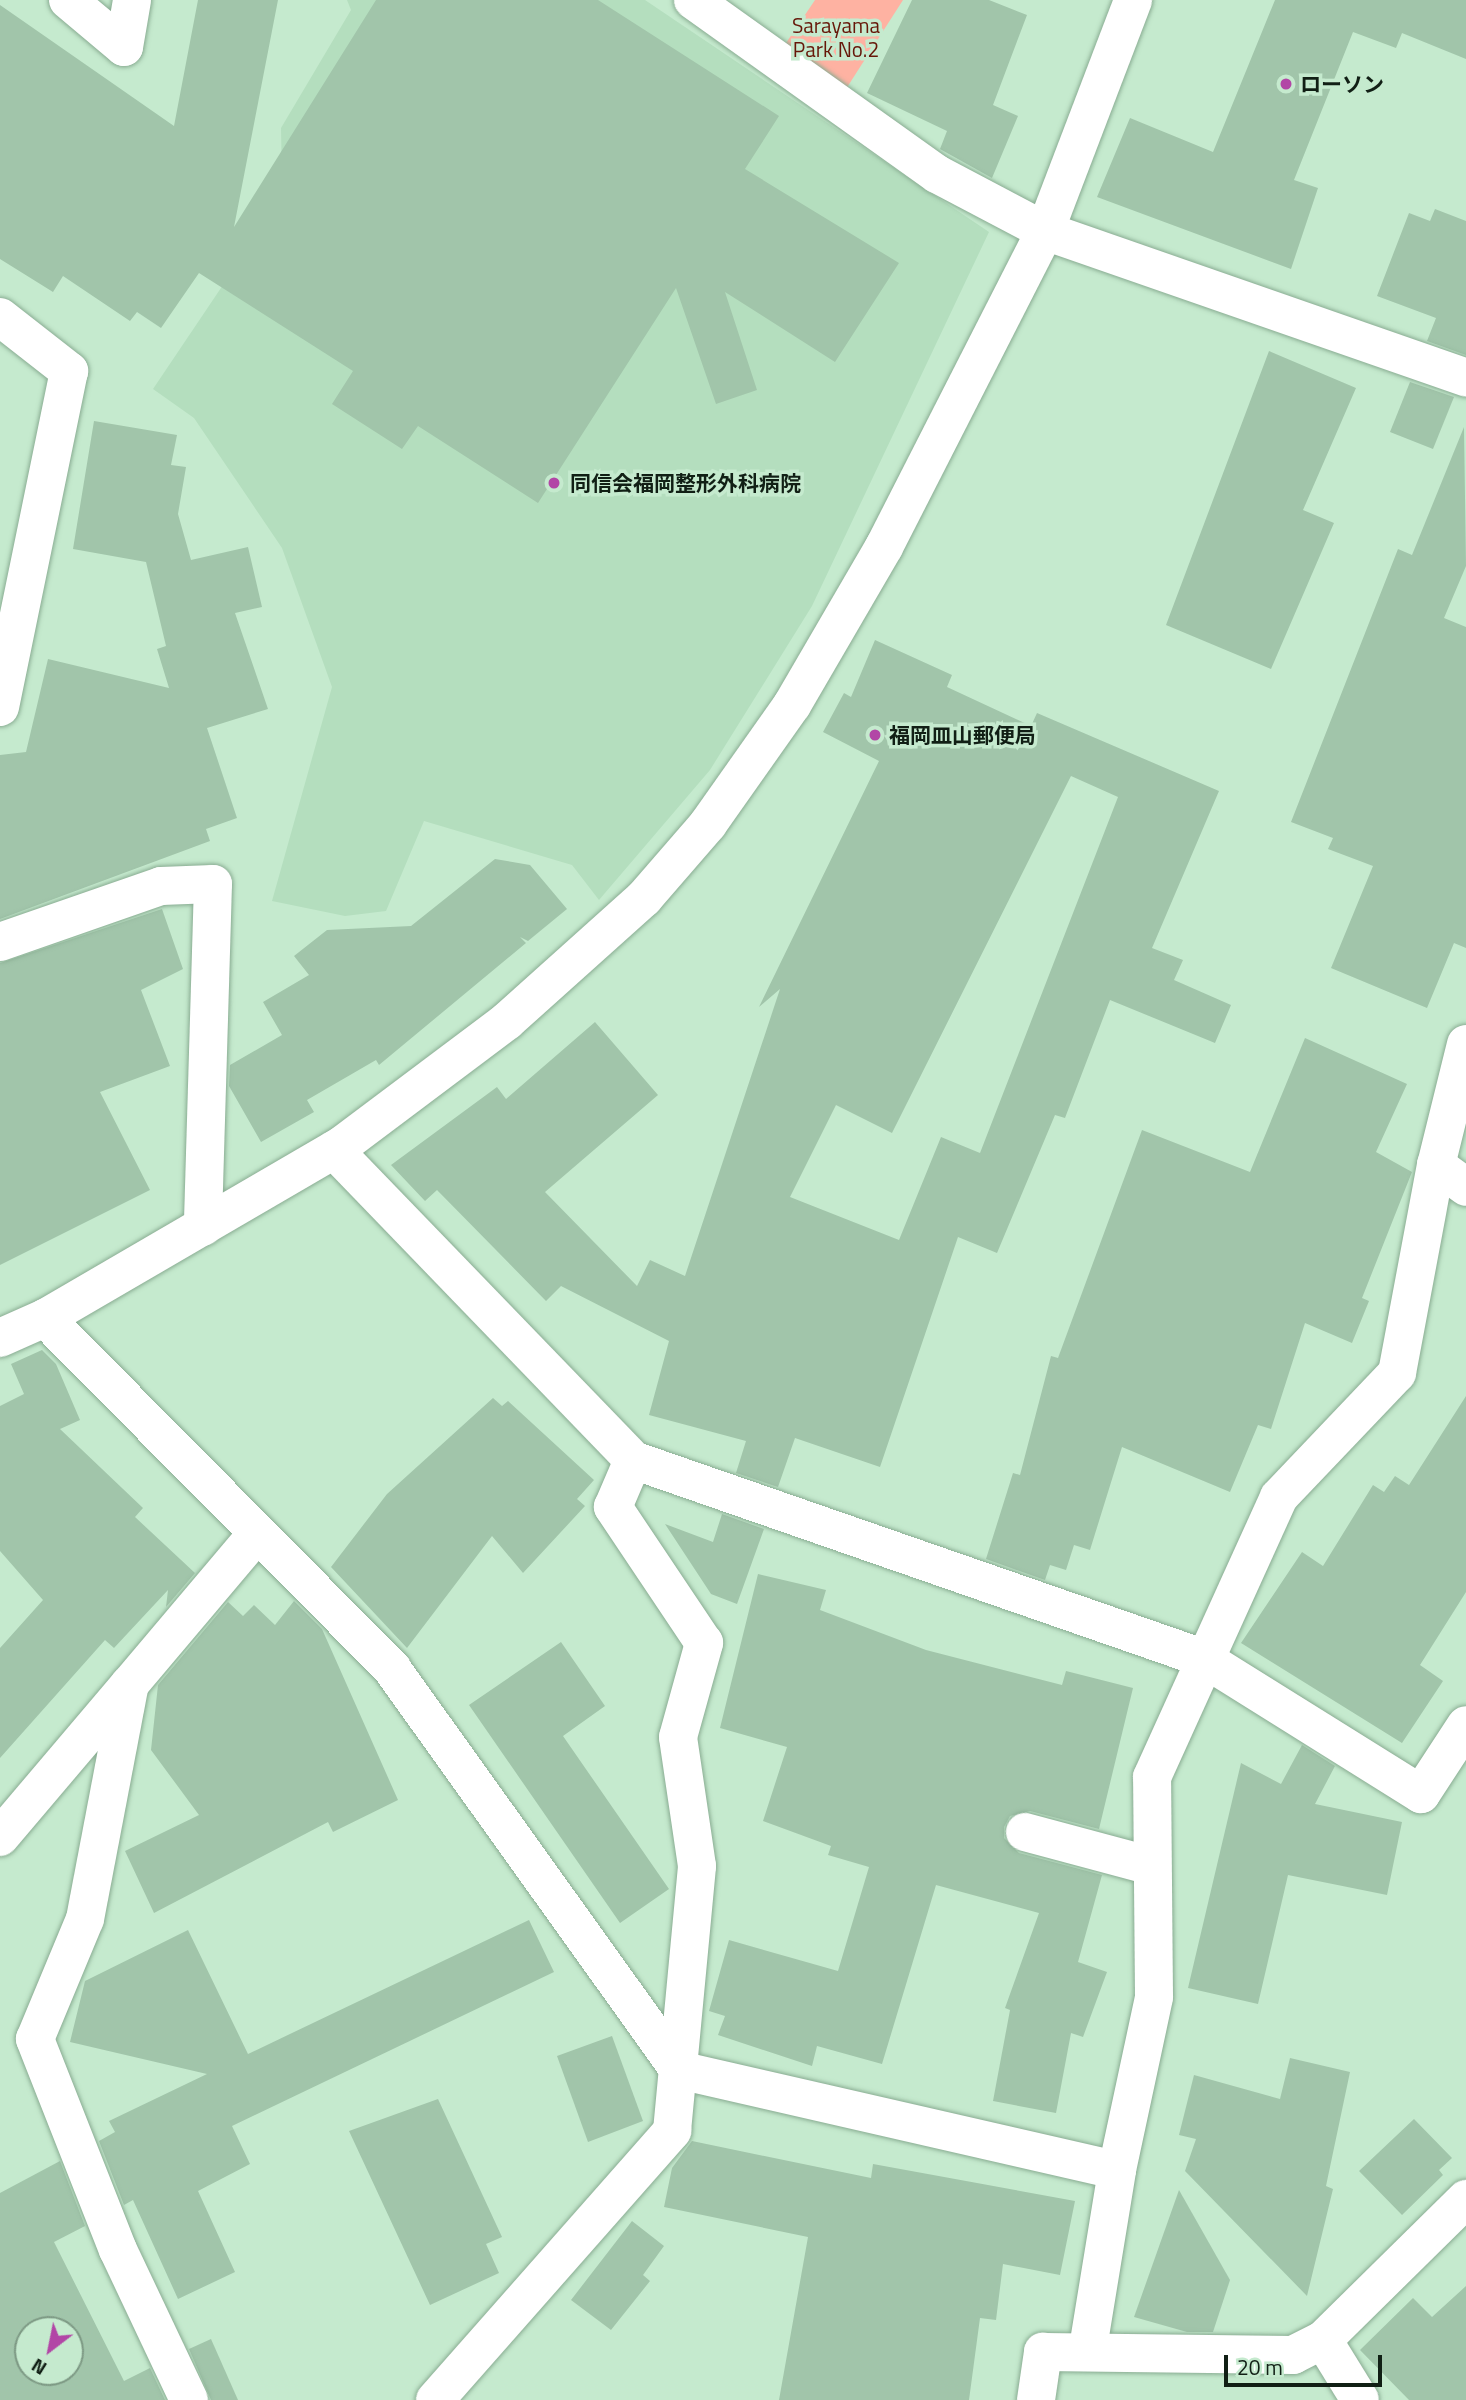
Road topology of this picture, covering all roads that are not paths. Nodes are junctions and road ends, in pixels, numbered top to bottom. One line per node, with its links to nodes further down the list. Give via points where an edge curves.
1 (68, 0): 2 (street, via 124,47)
2 (132, 0)
3 (692, 0): 5 (street, via 937,174)
4 (1133, 0): 5 (street)
5 (1045, 230): 7 (street); 11 (street, via 884,547 792,705 708,824 644,898 507,1021)
6 (0, 317): 8 (street, via 69,371)
7 (1466, 378)
8 (0, 707)
9 (0, 942): 14 (street, via 161,886 213,884)
10 (1466, 1044): 12 (street)
11 (334, 1150): 14 (street); 17 (street)
12 (1436, 1165): 13 (street); 19 (street, via 1397,1373 1279,1497)
13 (1466, 1187)
14 (203, 1227): 15 (street)
15 (45, 1318): 16 (street); 18 (street)
16 (0, 1338)
17 (633, 1460): 19 (street); 25 (street, via 613,1507 704,1643 678,1737 697,1866)
18 (255, 1536): 20 (street); 25 (street, via 392,1669)
19 (1203, 1658): 21 (street, via 1421,1794); 24 (street, via 1152,1777)
20 (130, 1684): 23 (street); 30 (street, via 85,1919 35,2039 118,2250)
21 (1466, 1726)
22 (1025, 1832): 24 (street)
23 (0, 1837)
24 (1152, 1866): 26 (street, via 1154,1997)
25 (679, 2070): 26 (street); 31 (street, via 672,2131)
26 (1117, 2169): 29 (street)
27 (1466, 2199): 28 (street)
28 (1323, 2340): 29 (street, via 1293,2355); 33 (street)
29 (1088, 2348): 32 (street, via 1043,2352)
30 (189, 2400)
31 (435, 2400)
32 (1036, 2400)
33 (1360, 2400)

